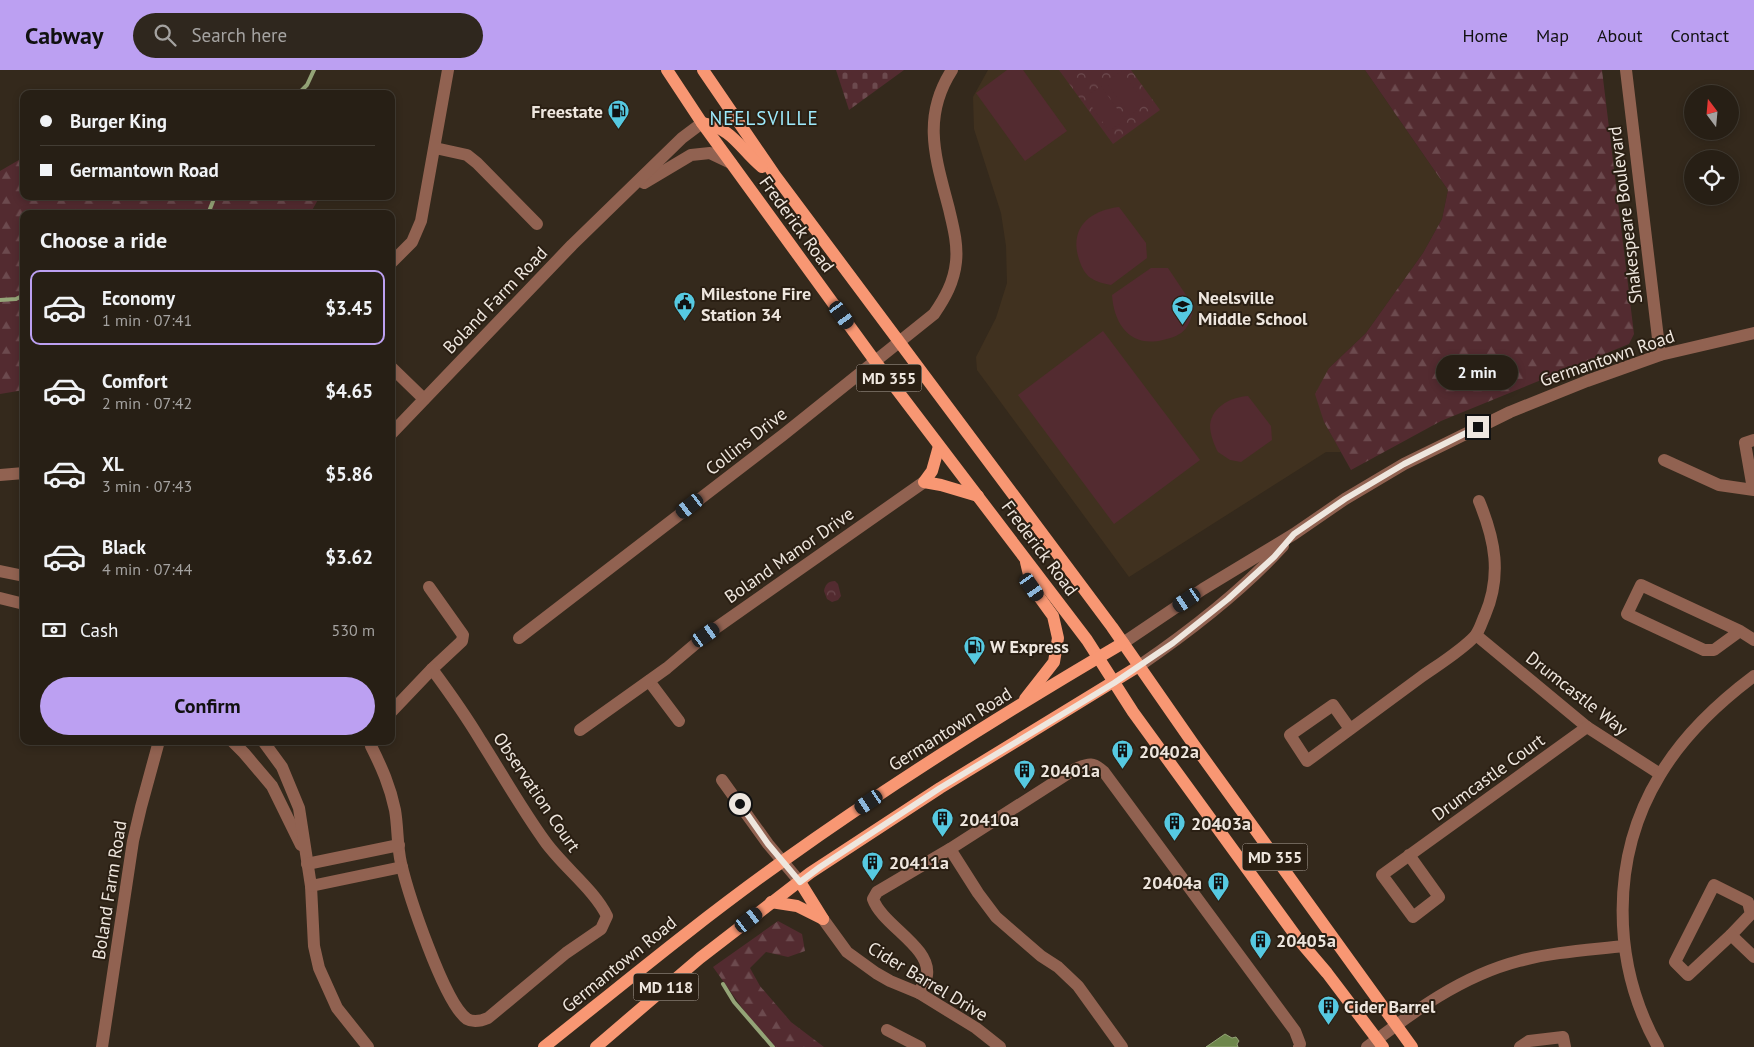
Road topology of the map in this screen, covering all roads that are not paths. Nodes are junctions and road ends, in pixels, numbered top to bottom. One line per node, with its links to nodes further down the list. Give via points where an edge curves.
1 (448, 70): 7 (street)
2 (667, 70): 6 (main road, Frederick Road / MD 355)
3 (704, 70): 9 (main road, Frederick Road / MD 355)
4 (952, 70): 14 (street, Collins Drive, via 938,97 932,132 956,245 953,278 946,297 934,314)
5 (1626, 70): 15 (street, Shakespeare Boulevard)
6 (702, 123): 8 (main road, Frederick Road / MD 355); 9 (main road, via 716,125 728,133 760,166); 10 (street, Boland Farm Road, via 682,138)
7 (435, 148): 11 (street, via 467,155); 12 (street, via 421,221 412,242)
8 (732, 163): 10 (street, Boland Farm Road, via 710,153 691,155); 16 (main road, Frederick Road / MD 355)
9 (774, 174): 14 (main road, Frederick Road / MD 355)
10 (627, 193): 18 (street, Boland Farm Road, via 572,245)
11 (537, 224)
12 (395, 259)
13 (1754, 333): 15 (street, Germantown Road)
14 (899, 343): 16 (street, Collins Drive); 40 (main road, Frederick Road / MD 355)
15 (1660, 355): 29 (street, Germantown Road, via 1510,412 1404,464)
16 (875, 361): 21 (main road, Frederick Road / MD 355); 38 (street, Collins Drive)
17 (395, 371): 18 (street)
18 (424, 399): 19 (street, Boland Farm Road)
19 (395, 430)
20 (1754, 440): 26 (street, via 1745,443)
21 (939, 446): 25 (main road, via 932,471); 27 (main road, Frederick Road / MD 355)
22 (1664, 460): 26 (street, via 1719,485)
23 (20, 473): 24 (street)
24 (0, 475)
25 (924, 482): 27 (main road); 45 (street, Boland Manor Drive, via 706,635)
26 (1754, 490)
27 (978, 496): 30 (main road, Frederick Road / MD 355)
28 (1479, 501): 37 (street, via 1494,546 1495,569 1493,591)
29 (1294, 534): 40 (street, Germantown Road); 42 (street, Germantown Road, via 1228,599)
30 (1024, 555): 41 (main road, Frederick Road / MD 355); 48 (main road, via 1032,587 1053,616 1058,638 1054,662)
31 (0, 571): 32 (street)
32 (20, 575)
33 (429, 587): 43 (street, via 464,635 462,642)
34 (0, 598): 35 (street)
35 (20, 603)
36 (1740, 631): 36 (street, via 1641,585 1627,614 1704,650 1714,650); 39 (street)
37 (1476, 635): 50 (street, Drumcastle Way); 51 (street)
38 (519, 638)
39 (1754, 640)
40 (1123, 643): 41 (main road, Germantown Road / MD 118); 42 (main road, Frederick Road / MD 355)
41 (1098, 658): 46 (main road, Frederick Road / MD 355); 48 (main road, Germantown Road / MD 118)
42 (1139, 666): 46 (main road, Germantown Road / MD 118); 73 (main road, Frederick Road / MD 355)
43 (432, 668): 47 (street); 64 (street, Observation Court, via 544,841 601,904 606,916 601,929 566,953 488,1018 469,1020 459,1012 434,960)
44 (1754, 676): 57 (street, via 1706,717)
45 (649, 681): 49 (street); 52 (street, Boland Manor Drive)
46 (1114, 683): 65 (main road, Germantown Road / MD 118, via 940,788); 75 (main road, Frederick Road / MD 355, via 1298,940)
47 (395, 708)
48 (1016, 708): 63 (main road, Germantown Road / MD 118)
49 (680, 721)
50 (1587, 727): 57 (street, Drumcastle Way); 61 (street, Drumcastle Court)
51 (1350, 729): 51 (street, via 1307,761 1290,735 1333,705)
52 (580, 730)
53 (158, 745): 76 (street, Boland Farm Road, via 133,841)
54 (236, 745): 62 (street, via 272,786)
55 (266, 745): 62 (street, via 282,768 299,808)
56 (371, 745): 59 (street, Observation Court, via 386,776)
57 (1660, 774): 70 (street, via 1641,812 1627,856 1621,902)
58 (722, 780): 63 (street)
59 (399, 845): 62 (street); 64 (street, Observation Court)
60 (950, 849): 72 (street, via 877,892 873,899 885,918 926,962 927,975); 82 (street, via 996,917 1078,986); 83 (street, via 1075,770 1089,763 1098,766 1295,1031)
61 (1410, 855): 61 (street, Drumcastle Court, via 1382,875 1413,917 1439,897)
62 (306, 858): 66 (street)
63 (783, 861): 65 (street); 78 (main road, Germantown Road / MD 118, via 695,926)
64 (402, 867): 66 (street)
65 (800, 882): 67 (main road, Germantown Road / MD 118); 68 (main road)
66 (310, 886): 77 (street, via 314,946 319,968 337,1008)
67 (771, 902): 68 (main road, via 797,906); 79 (main road, Germantown Road / MD 118)
68 (823, 919): 72 (street, Cider Barrel Drive, via 848,952 890,981)
69 (1731, 935): 69 (street, via 1688,976 1675,962 1714,885 1748,902 1751,914); 71 (street)
70 (1624, 946): 73 (street, via 1553,954 1494,968 1440,995); 88 (street, via 1638,1003)
71 (1754, 957)
72 (919, 993): 81 (street, Cider Barrel Drive)
73 (1396, 1025): 75 (street); 85 (main road, Frederick Road / MD 355)
74 (887, 1030): 80 (street)
75 (1380, 1043): 84 (street)
76 (102, 1047)
77 (368, 1047)
78 (544, 1047)
79 (596, 1047)
80 (920, 1047)
81 (1000, 1047)
82 (1122, 1047)
83 (1299, 1047)
84 (1367, 1047)
85 (1412, 1047)
86 (1520, 1047): 87 (street, via 1529,1042 1563,1036)
87 (1565, 1047)
88 (1657, 1047)

